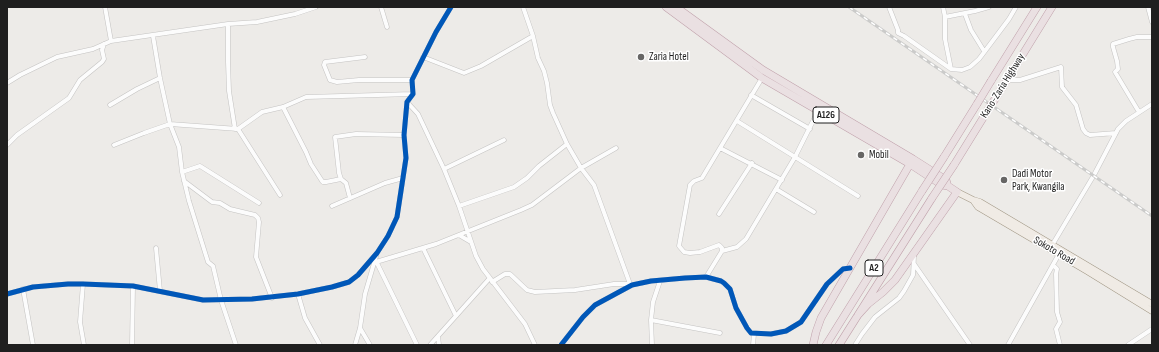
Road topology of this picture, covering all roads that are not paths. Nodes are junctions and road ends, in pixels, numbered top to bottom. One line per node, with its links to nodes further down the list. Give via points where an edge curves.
1 (105, 7): 23 (street)
2 (315, 7): 18 (street, via 257,22)
3 (381, 7): 19 (street)
4 (451, 7): 27 (street)
5 (523, 7): 21 (street)
6 (666, 7): 30 (highway, A126)
7 (676, 7): 64 (highway, A126, via 763,70 913,159 946,180)
8 (889, 7): 28 (street, via 898,33)
9 (944, 7): 16 (street)
10 (989, 7): 15 (street)
11 (1016, 7): 25 (street)
12 (1037, 7): 85 (highway, Kano-Zaria Highway / A2, bridge)
13 (1052, 7): 32 (highway, Kano-Zaria Highway / A2)
14 (1148, 7): 17 (street)
15 (965, 14): 16 (street); 25 (street)
16 (945, 17): 28 (street, via 945,39)
17 (1152, 22)
18 (228, 24): 20 (street); 44 (street, via 229,91)
19 (387, 27)
20 (153, 36): 23 (street); 29 (street)
21 (533, 36): 27 (street, via 464,73); 49 (street, via 547,83 550,105)
22 (1152, 37): 41 (street, via 1137,37 1113,44 1118,70 1115,72)
23 (111, 41): 24 (street)
24 (104, 44): 33 (street, via 57,57); 50 (street, via 104,59 80,80 69,98)
25 (984, 51): 28 (street, via 967,69)
26 (365, 57): 31 (street, via 325,62 330,80)
27 (423, 57): 31 (street)
28 (951, 69)
29 (160, 78): 38 (street); 43 (street)
30 (762, 78): 35 (street); 40 (highway, A126)
31 (412, 80): 34 (street)
32 (1007, 80): 46 (street, via 1020,80 1061,67 1062,87 1076,105 1086,133); 88 (highway, Kano-Zaria Highway / A2, bridge)
33 (7, 84)
34 (413, 94): 36 (street); 39 (street, via 316,96 306,97)
35 (751, 95): 42 (street); 45 (street)
36 (406, 102): 47 (street); 58 (street, via 418,114)
37 (1152, 104): 41 (street)
38 (110, 105)
39 (283, 107): 44 (street, via 262,112); 61 (street, via 311,164 323,182)
40 (818, 111): 45 (street); 56 (highway, A126)
41 (1140, 112): 46 (street, via 1122,124)
42 (737, 121): 53 (street); 54 (street)
43 (170, 124): 44 (street); 51 (street); 59 (street, via 179,147)
44 (236, 129): 67 (street)
45 (810, 129): 54 (street)
46 (1116, 133): 78 (street)
47 (404, 135): 60 (street, via 406,158); 61 (street, via 356,134 335,137)
48 (504, 140): 58 (street)
49 (567, 144): 57 (street); 72 (street, via 514,187)
50 (7, 145)
51 (114, 145)
52 (616, 148): 57 (street)
53 (720, 148): 55 (street); 81 (street, via 702,178 690,185 679,246 684,252 690,253 719,245)
54 (795, 157): 62 (street); 68 (street)
55 (752, 164): 62 (street); 74 (street)
56 (910, 164): 64 (highway, A126, via 942,185); 90 (highway)
57 (581, 168): 75 (street, via 532,205); 95 (street, via 594,185)
58 (444, 169): 72 (street)
59 (182, 172): 63 (street); 70 (street, via 200,166)
60 (403, 178): 69 (street); 82 (street, via 397,217)
61 (341, 179): 69 (street, via 346,183)
62 (782, 180): 65 (street)
63 (184, 181): 101 (street, via 212,202 258,218 256,257); 102 (street, via 204,251 208,262 213,266)
64 (948, 186): 66 (highway, A126)
65 (776, 189): 73 (street); 81 (street, via 746,240 737,247)
66 (957, 192): 78 (main road, Sokoto Road, via 973,200 978,207); 83 (highway)
67 (280, 195)
68 (858, 196)
69 (350, 198): 71 (street)
70 (259, 203)
71 (332, 206)
72 (459, 206): 75 (street)
73 (814, 212)
74 (719, 214)
75 (468, 232): 76 (street); 77 (street)
76 (459, 235): 77 (street); 80 (street)
77 (471, 242): 92 (street)
78 (1051, 246): 84 (main road, Sokoto Road); 103 (main road)
79 (156, 248): 98 (street)
80 (423, 248): 86 (street); 106 (street)
81 (722, 251): 91 (street)
82 (377, 253): 86 (street); 100 (street, via 349,282)
83 (914, 253): 87 (street); 105 (highway, via 889,287)
84 (1059, 254): 89 (street); 104 (main road, Sokoto Road)
85 (880, 259): 88 (highway); 128 (highway, A2)
86 (376, 261): 108 (street, via 365,294); 120 (street)
87 (914, 263): 130 (street, via 913,275 899,298 875,317); 131 (street)
88 (889, 265): 105 (highway, A2)
89 (1053, 265): 132 (street); 133 (street, via 1057,269 1057,312 1060,322 1056,329)
90 (850, 268): 111 (street, via 843,269 827,284 799,324 783,332); 127 (highway, via 821,318)
91 (706, 278): 93 (street); 111 (street, via 720,281 727,286 747,328)
92 (490, 280): 95 (street, via 510,274 527,290 534,292 575,290 614,284); 106 (street); 123 (street, via 526,324)
93 (660, 281): 95 (street); 107 (street, via 653,302)
94 (83, 284): 96 (street); 97 (street); 114 (street, via 80,322)
95 (631, 285): 124 (street, via 595,305)
96 (132, 286): 98 (street); 115 (street)
97 (24, 289): 99 (street); 113 (street)
98 (160, 292): 102 (street, via 203,300)
99 (7, 294)
100 (298, 294): 101 (street); 117 (street, via 306,318)
101 (272, 298): 102 (street)
102 (221, 300): 116 (street)
103 (1152, 304)
104 (1152, 311)
105 (858, 315): 129 (highway, A2)
106 (456, 316): 112 (street)
107 (651, 320): 110 (street); 125 (street)
108 (360, 328): 118 (street); 119 (street)
109 (1152, 329): 134 (street)
110 (720, 333)
111 (754, 334): 126 (street)
112 (438, 336): 121 (street); 122 (street)
113 (33, 345)
114 (84, 345)
115 (132, 345)
116 (236, 345)
117 (320, 345)
118 (355, 345)
119 (370, 345)
120 (417, 345)
121 (430, 345)
122 (439, 345)
123 (535, 345)
124 (561, 345)
125 (652, 345)
126 (753, 345)
127 (813, 345)
128 (826, 345)
129 (839, 345)
130 (855, 345)
131 (970, 345)
132 (1008, 345)
133 (1060, 345)
134 (1128, 345)

